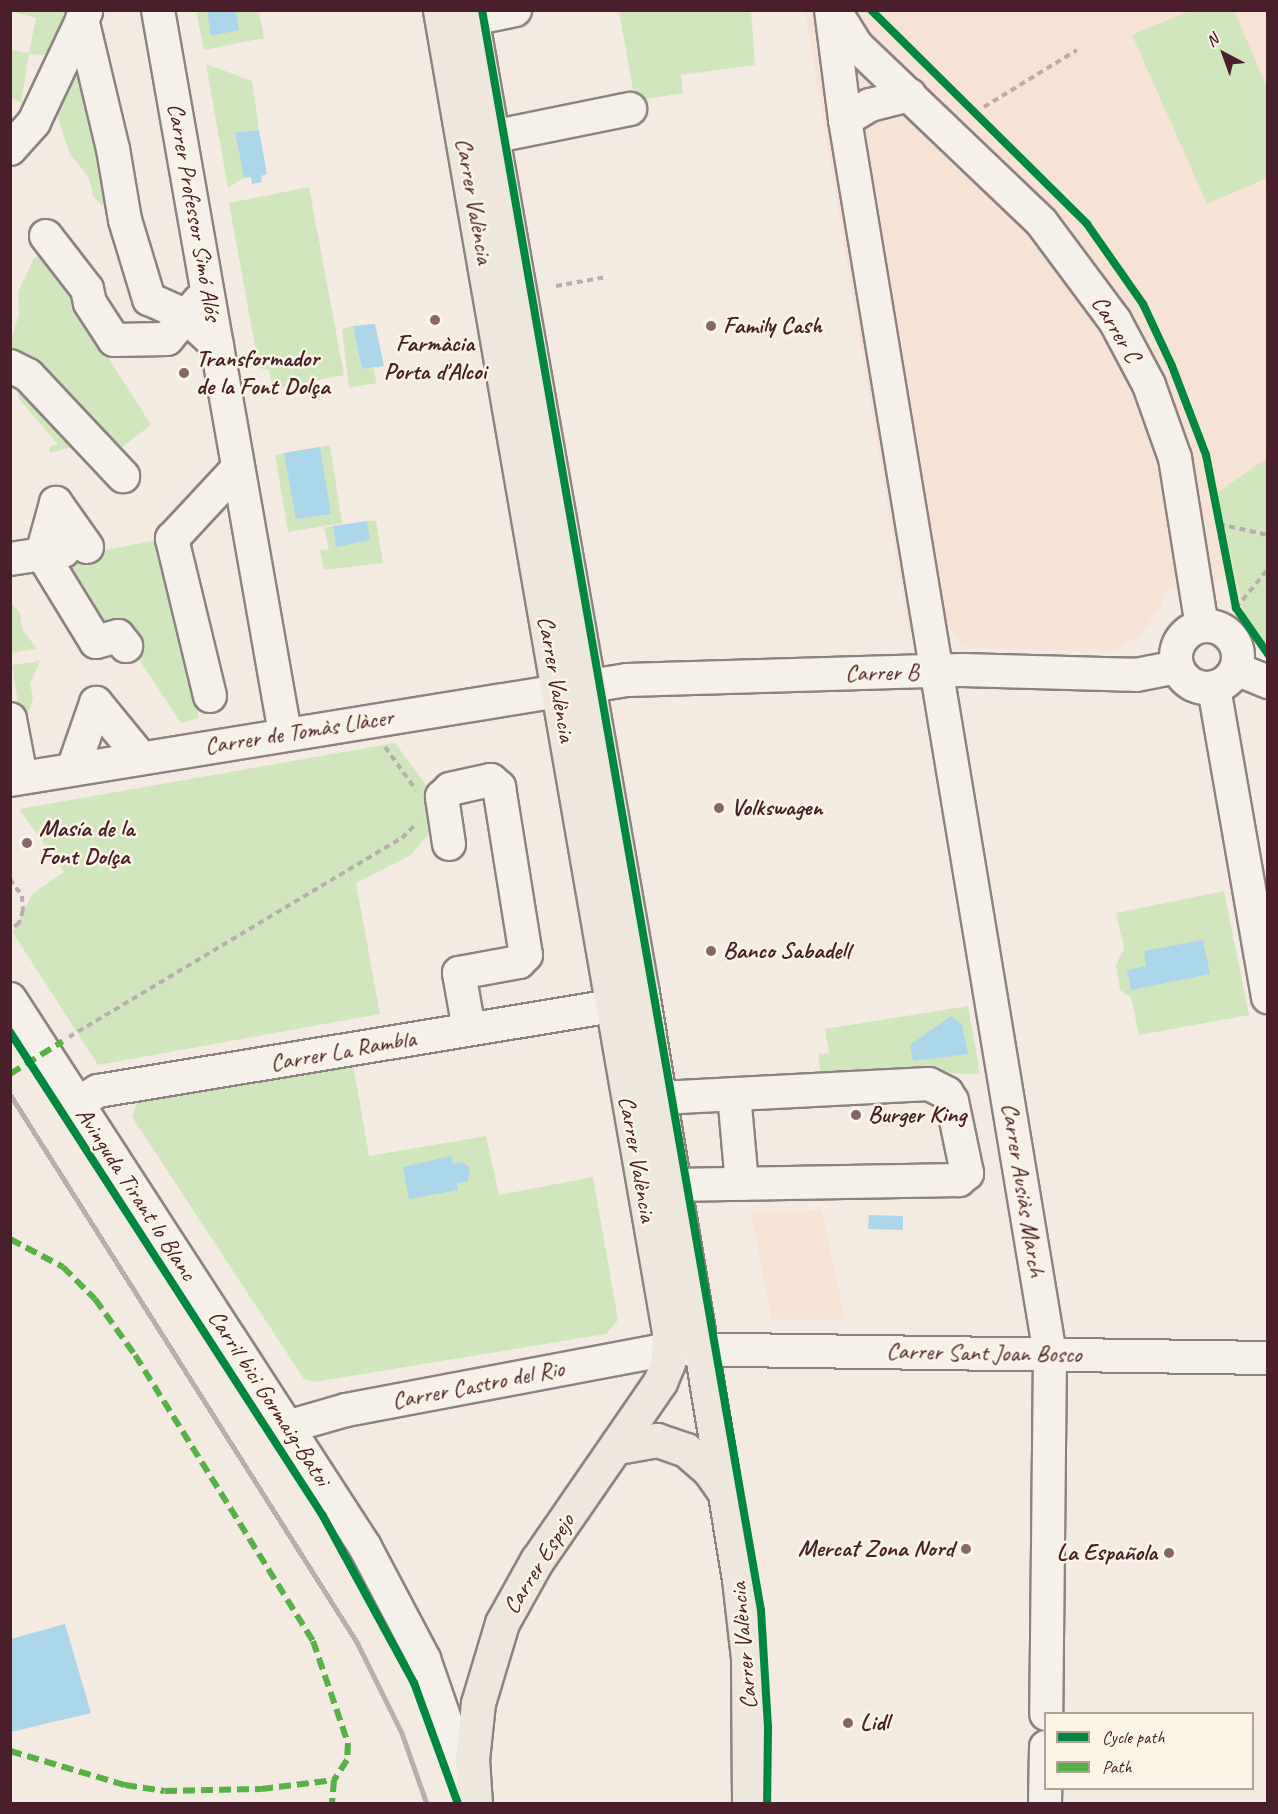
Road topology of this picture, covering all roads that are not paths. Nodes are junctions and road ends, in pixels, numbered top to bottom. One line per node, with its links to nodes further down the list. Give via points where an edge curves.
1 (158, 10): 13 (street, Carrer Professor Simó Alós)
2 (440, 10): 27 (main road, Carrer València)
3 (515, 10): 6 (street)
4 (832, 10): 7 (street, Carrer C, via 856,45); 9 (street, Carrer C)
5 (84, 15): 11 (street, via 34,122); 14 (street, via 125,220 149,299)
6 (471, 15): 10 (main road, Carrer València)
7 (910, 95): 9 (street, via 870,105); 21 (street, Carrer C, via 1042,223 1115,321 1149,385 1175,458)
8 (630, 109): 10 (street)
9 (845, 120): 24 (street, Carrer C)
10 (492, 137): 27 (main road, Carrer València)
11 (10, 149)
12 (46, 236): 14 (street, via 87,289 90,303 114,340 167,339)
13 (208, 292): 14 (street); 15 (street, Carrer Professor Simó Alós)
14 (186, 316): 15 (street)
15 (217, 345): 17 (street, Carrer Professor Simó Alós)
16 (10, 366): 18 (street, via 28,375)
17 (238, 468): 28 (street, via 172,539); 30 (street, Carrer Professor Simó Alós)
18 (123, 476)
19 (42, 554): 19 (street, via 92,547 56,503); 20 (street); 22 (street)
20 (10, 559)
21 (1202, 626): 23 (street, via 1183,637 1176,651); 25 (street, via 1217,627 1234,641 1238,655)
22 (103, 644)
23 (1177, 667): 24 (street, Carrer B, via 1136,675); 25 (street, via 1196,686)
24 (936, 672): 27 (street, Carrer B, via 688,676); 46 (street, Carrer Ausiàs March)
25 (1225, 678): 26 (street); 35 (street)
26 (1268, 682)
27 (571, 687): 30 (street, Carrer de Tomàs Llàcer); 37 (main road, Carrer València); 40 (main road, Carrer València)
28 (210, 696)
29 (10, 719): 33 (street)
30 (285, 733): 31 (street, Carrer de Tomàs Llàcer)
31 (141, 758): 32 (street, Carrer de Tomàs Llàcer); 32 (street, via 96,703)
32 (73, 769): 33 (street, Carrer de Tomàs Llàcer)
33 (16, 778)
34 (449, 844): 38 (street, via 442,797 450,789 491,780 498,787 526,955 519,962 459,973)
35 (1268, 997)
36 (10, 999): 41 (street, Avinguda Tirant lo Blanc)
37 (612, 1006): 38 (street, Carrer La Rambla); 45 (main road, Carrer València)
38 (469, 1029): 41 (street, Carrer La Rambla, via 98,1091)
39 (735, 1094): 40 (street); 42 (street); 42 (street, via 939,1087 952,1101 967,1173 959,1180)
40 (660, 1098): 43 (main road, Carrer València)
41 (77, 1104): 48 (street, Avinguda Tirant lo Blanc)
42 (742, 1184): 43 (street)
43 (674, 1185): 44 (main road, Carrer València)
44 (701, 1347): 45 (street); 46 (street, Carrer Sant Joan Bosco); 50 (main road, Carrer València)
45 (669, 1349): 48 (street, Carrer Castro del Rio, via 346,1410); 49 (main road, Carrer Espejo, via 664,1374)
46 (1050, 1354): 47 (street, Carrer Sant Joan Bosco); 51 (street, Carrer Ausiàs March)
47 (1268, 1358)
48 (287, 1427): 52 (street, Avinguda Tirant lo Blanc, via 365,1547 419,1648 440,1696)
49 (618, 1447): 50 (main road, Carrer València, via 640,1440 657,1440 686,1450 709,1470); 52 (main road, Carrer Espejo, via 537,1560 502,1623 478,1703 472,1758)
50 (723, 1490): 53 (main road, Carrer València, via 747,1637)
51 (1046, 1712)
52 (475, 1803)
53 (749, 1803)

